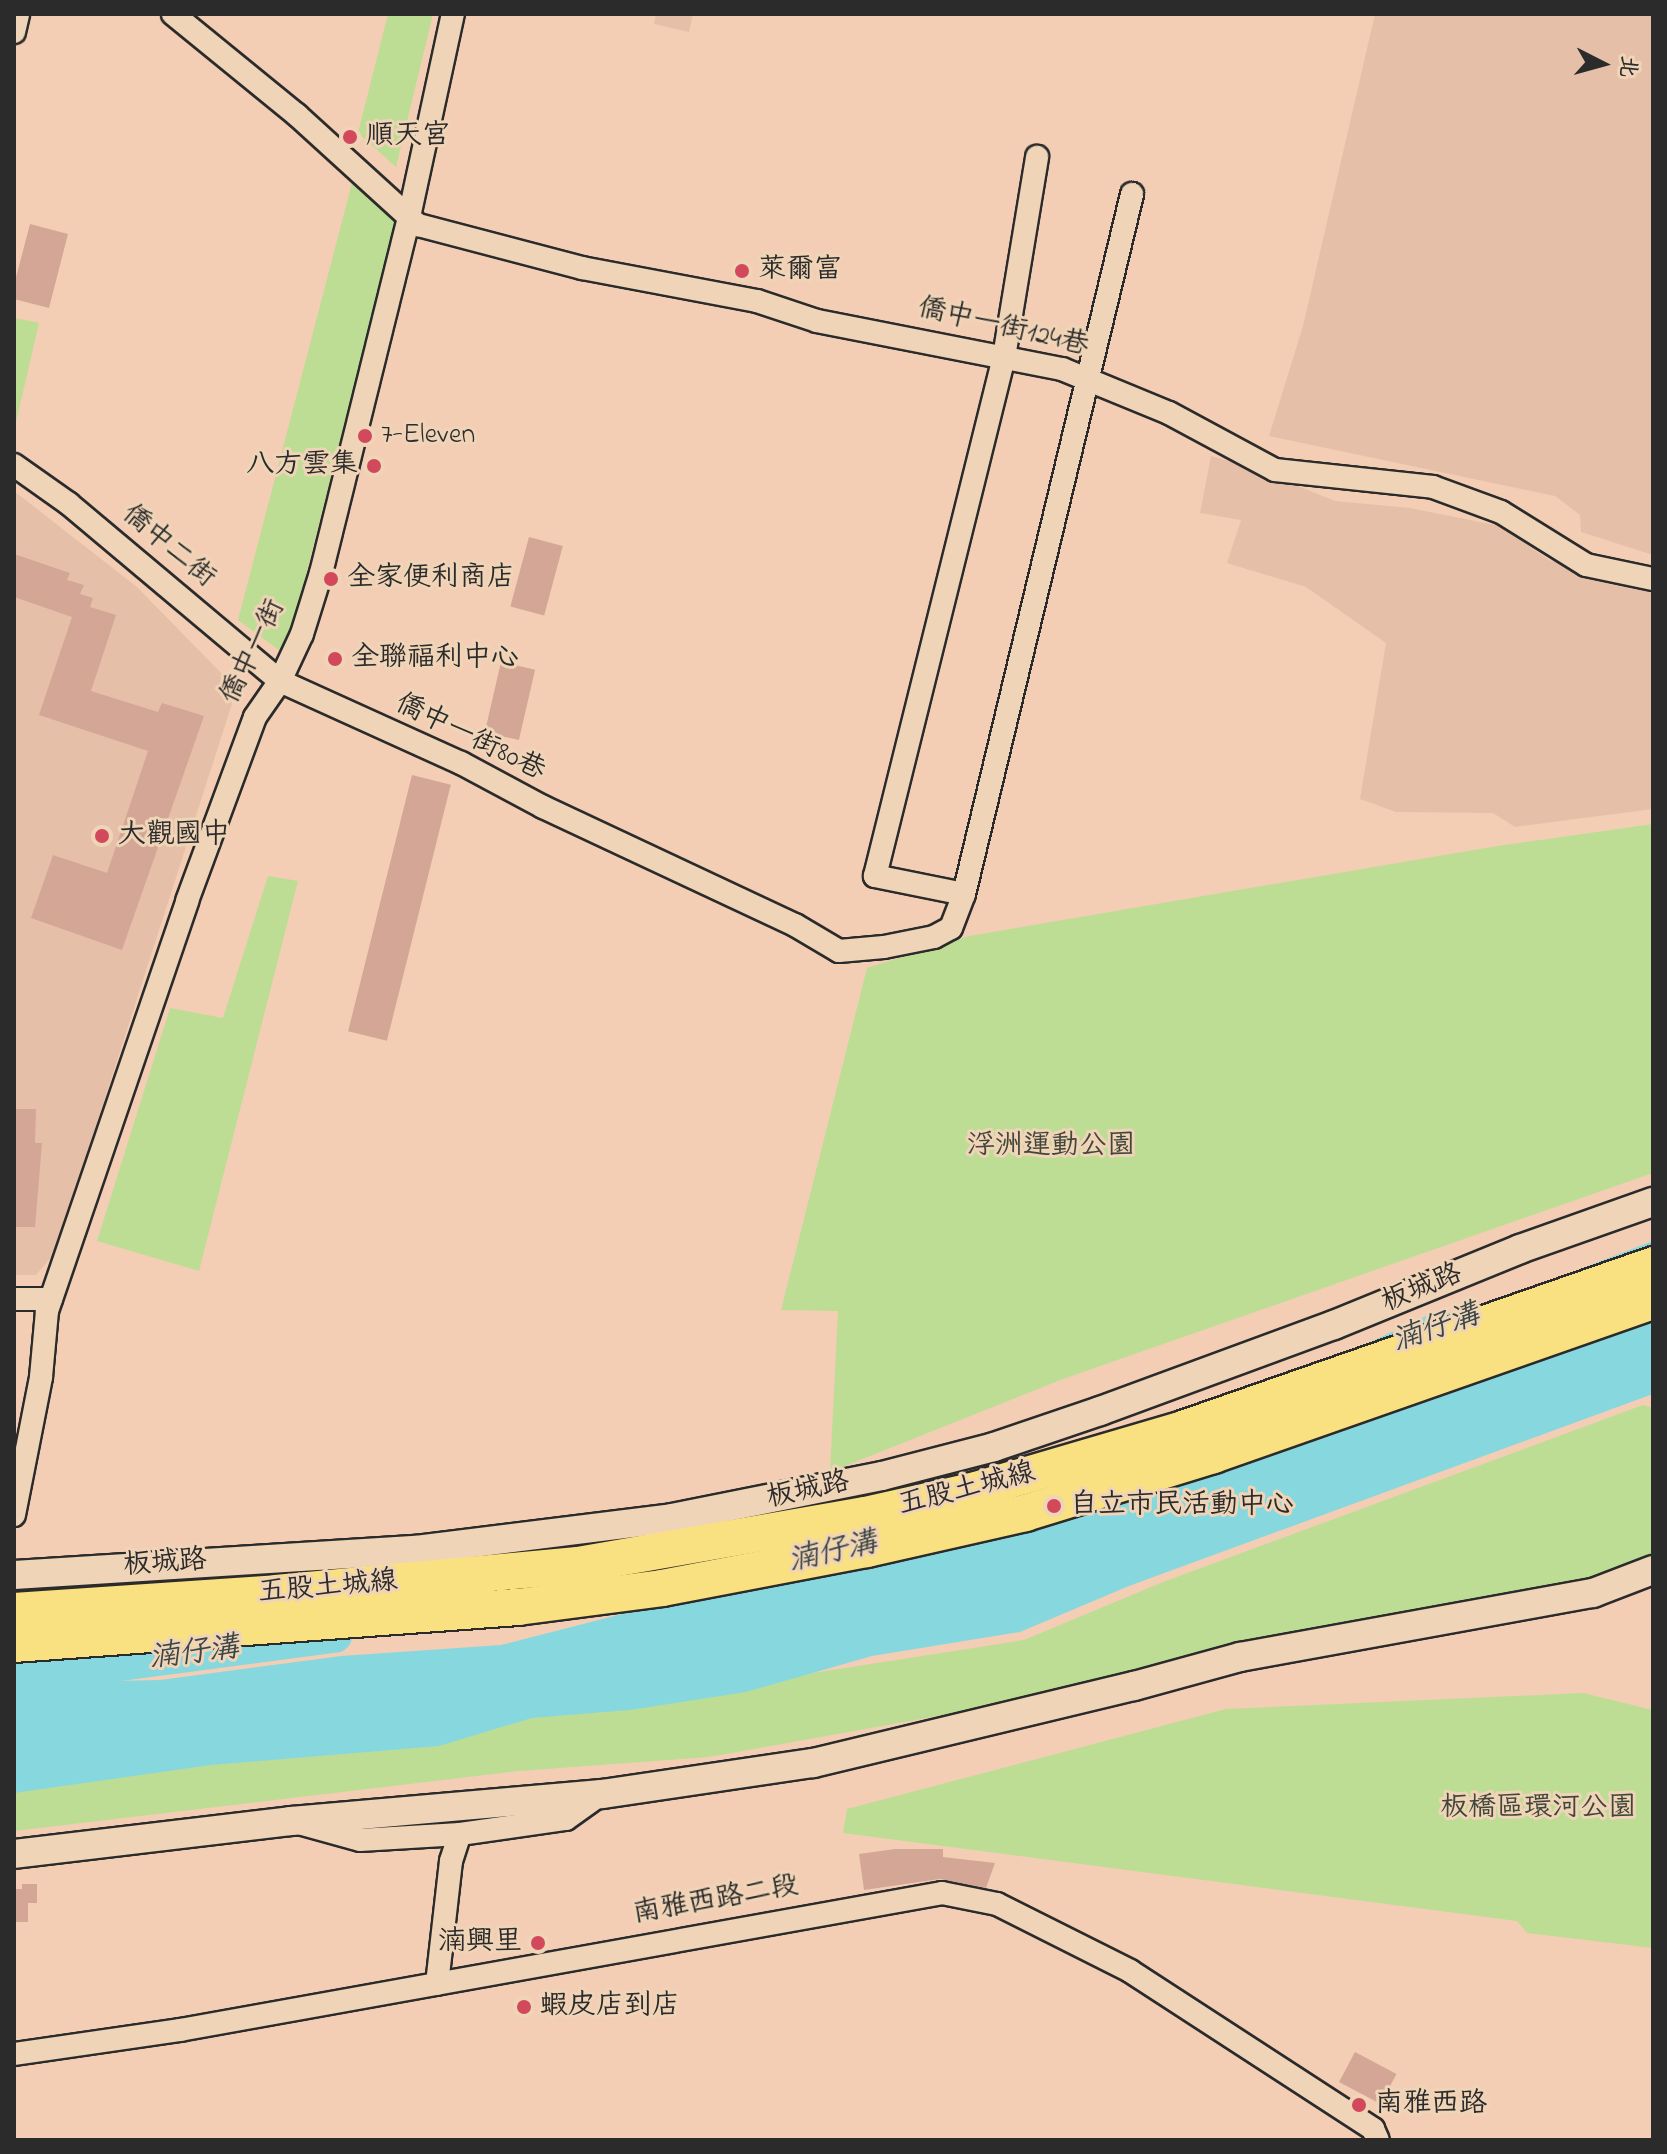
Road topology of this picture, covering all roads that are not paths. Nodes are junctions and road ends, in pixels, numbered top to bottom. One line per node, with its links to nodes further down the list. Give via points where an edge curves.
1 (18, 14): 4 (street)
2 (173, 14): 7 (street, 僑中一街124巷, via 297,115)
3 (453, 14): 7 (street, 僑中一街)
4 (14, 32)
5 (1037, 157): 8 (street)
6 (1132, 194): 9 (street, 僑中一街80巷)
7 (409, 217): 8 (street, 僑中一街124巷, via 418,225 582,268 682,285 817,321); 12 (street, 僑中一街, via 321,573)
8 (1004, 357): 9 (street, 僑中一街124巷); 13 (street, via 875,876)
9 (1089, 378): 11 (street, 僑中一街124巷, via 1169,413 1275,470 1433,487 1501,512 1586,565); 13 (street, 僑中一街80巷)
10 (14, 465): 12 (street, 僑中二街, via 69,504)
11 (1653, 579)
12 (280, 681): 13 (street, 僑中一街80巷, via 461,763 839,951 934,937 951,928); 17 (street, 僑中一街, via 255,717)
13 (964, 894)
14 (1653, 1202): 21 (street, 板城路, via 1100,1411 994,1447 882,1476 672,1518 416,1550)
15 (1653, 1265): 22 (highway, 五股土城線, via 1183,1429 976,1490 849,1519 578,1565)
16 (14, 1299): 17 (street)
17 (51, 1299): 19 (street, 僑中一街)
18 (1653, 1301): 23 (highway, 五股土城線, via 1199,1459 1025,1513 867,1549 662,1588 518,1607)
19 (14, 1515)
20 (1653, 1570): 24 (street, via 1593,1593 1240,1657 813,1763)
21 (14, 1575)
22 (14, 1611)
23 (14, 1644)
24 (602, 1794): 25 (street); 26 (street, via 566,1819)
25 (291, 1821): 26 (street, via 360,1840); 27 (street)
26 (460, 1834): 28 (street, via 451,1861)
27 (14, 1854)
28 (437, 1984): 29 (street, 南雅西路二段); 30 (street, 南雅西路二段, via 942,1893 976,1897 1130,1971)
29 (14, 2054)
30 (1375, 2134)

